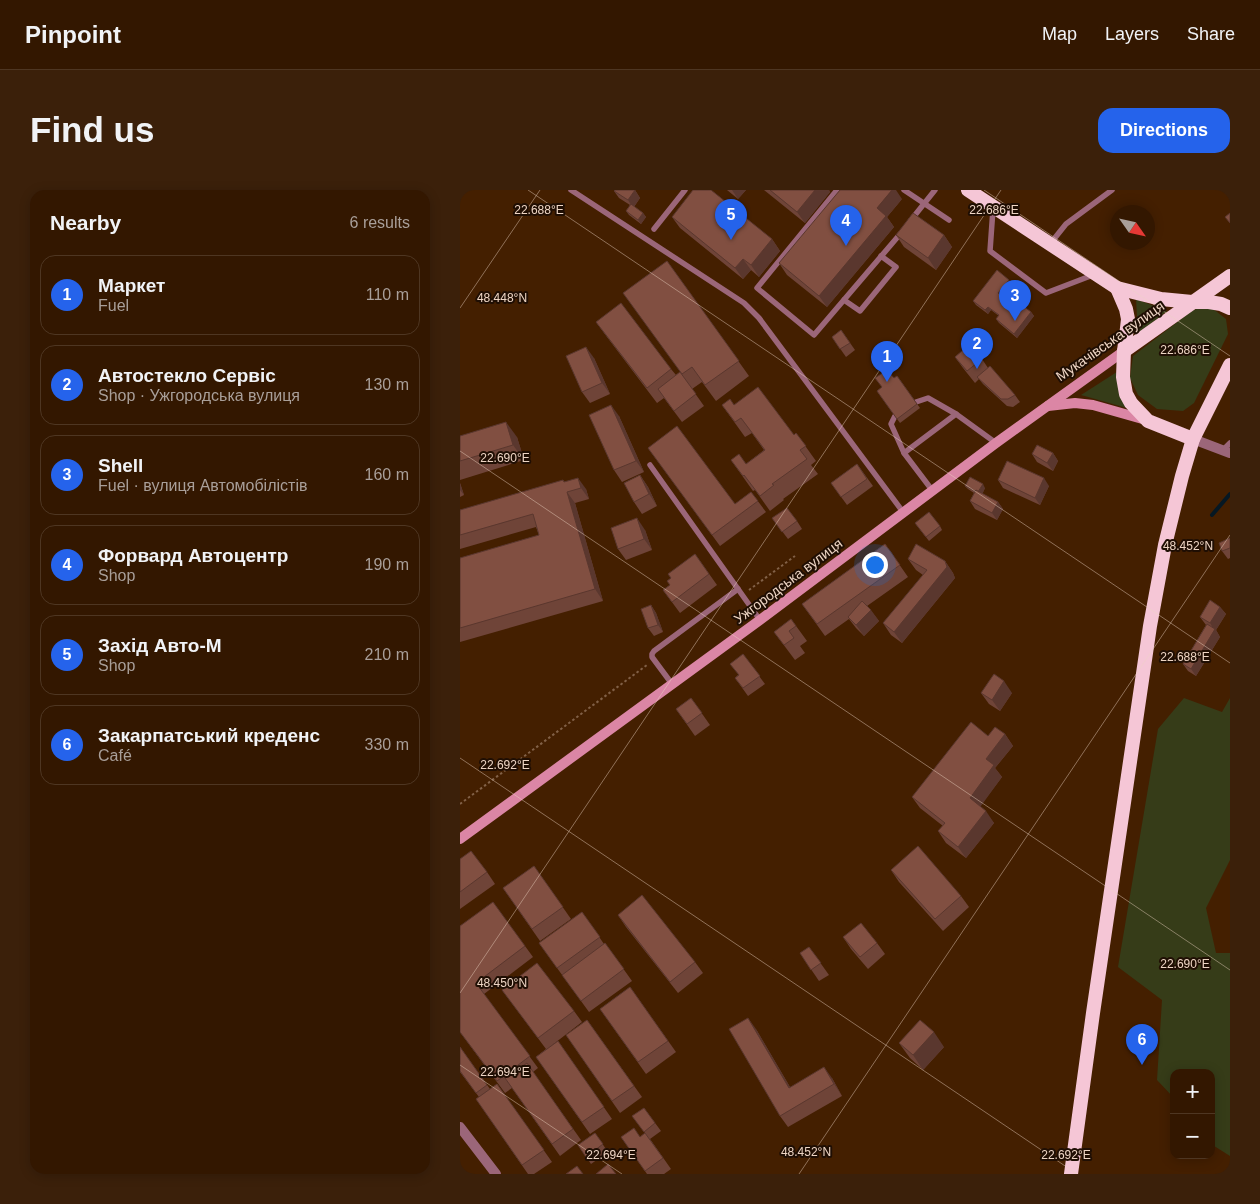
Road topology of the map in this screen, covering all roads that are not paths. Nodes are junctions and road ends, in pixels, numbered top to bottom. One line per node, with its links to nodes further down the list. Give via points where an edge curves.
1 (572, 190): 33 (lane, via 744,303)
2 (685, 190): 11 (lane)
3 (837, 190): 17 (lane, via 756,288 814,335)
4 (904, 190): 8 (lane)
5 (935, 190): 8 (lane)
6 (968, 190): 9 (highway)
7 (1112, 190): 12 (lane, via 1066,224)
8 (925, 204): 10 (lane); 13 (lane)
9 (994, 206): 12 (highway); 14 (lane, via 990,251 1046,293)
10 (949, 220)
11 (654, 229)
12 (1050, 244): 14 (highway)
13 (881, 256): 17 (lane); 17 (lane, via 896,267 860,311)
14 (1096, 274): 16 (highway)
15 (1230, 276): 18 (highway, Мукачівська вулиця)
16 (1117, 288): 18 (highway, via 1161,299); 20 (highway, via 1128,319)
17 (844, 300)
18 (1192, 302): 19 (highway, via 1209,302); 20 (highway, Мукачівська вулиця)
19 (1230, 308)
20 (1124, 351): 23 (main road, Мукачівська вулиця); 26 (highway, via 1126,394)
21 (1230, 365): 27 (highway)
22 (916, 402): 24 (lane, via 928,398)
23 (1047, 406): 26 (main road, Ужгородська вулиця, via 1093,405); 28 (main road, Ужгородська вулиця)
24 (956, 414): 28 (lane); 30 (lane)
25 (895, 416): 30 (lane, via 890,424)
26 (1148, 421): 27 (highway)
27 (1193, 438): 29 (street); 40 (highway, via 1164,545 1150,626)
28 (996, 443): 32 (main road, Ужгородська вулиця)
29 (1228, 449)
30 (904, 453): 32 (lane)
31 (650, 464): 34 (lane)
32 (932, 490): 33 (main road, Ужгородська вулиця)
33 (903, 512): 35 (main road, Ужгородська вулиця)
34 (738, 589): 35 (lane); 36 (lane, via 654,651 654,660)
35 (760, 620): 36 (main road, Ужгородська вулиця)
36 (672, 684): 37 (main road, Ужгородська вулиця)
37 (460, 839)
38 (460, 1127): 39 (street)
39 (496, 1174)
40 (1071, 1174)

